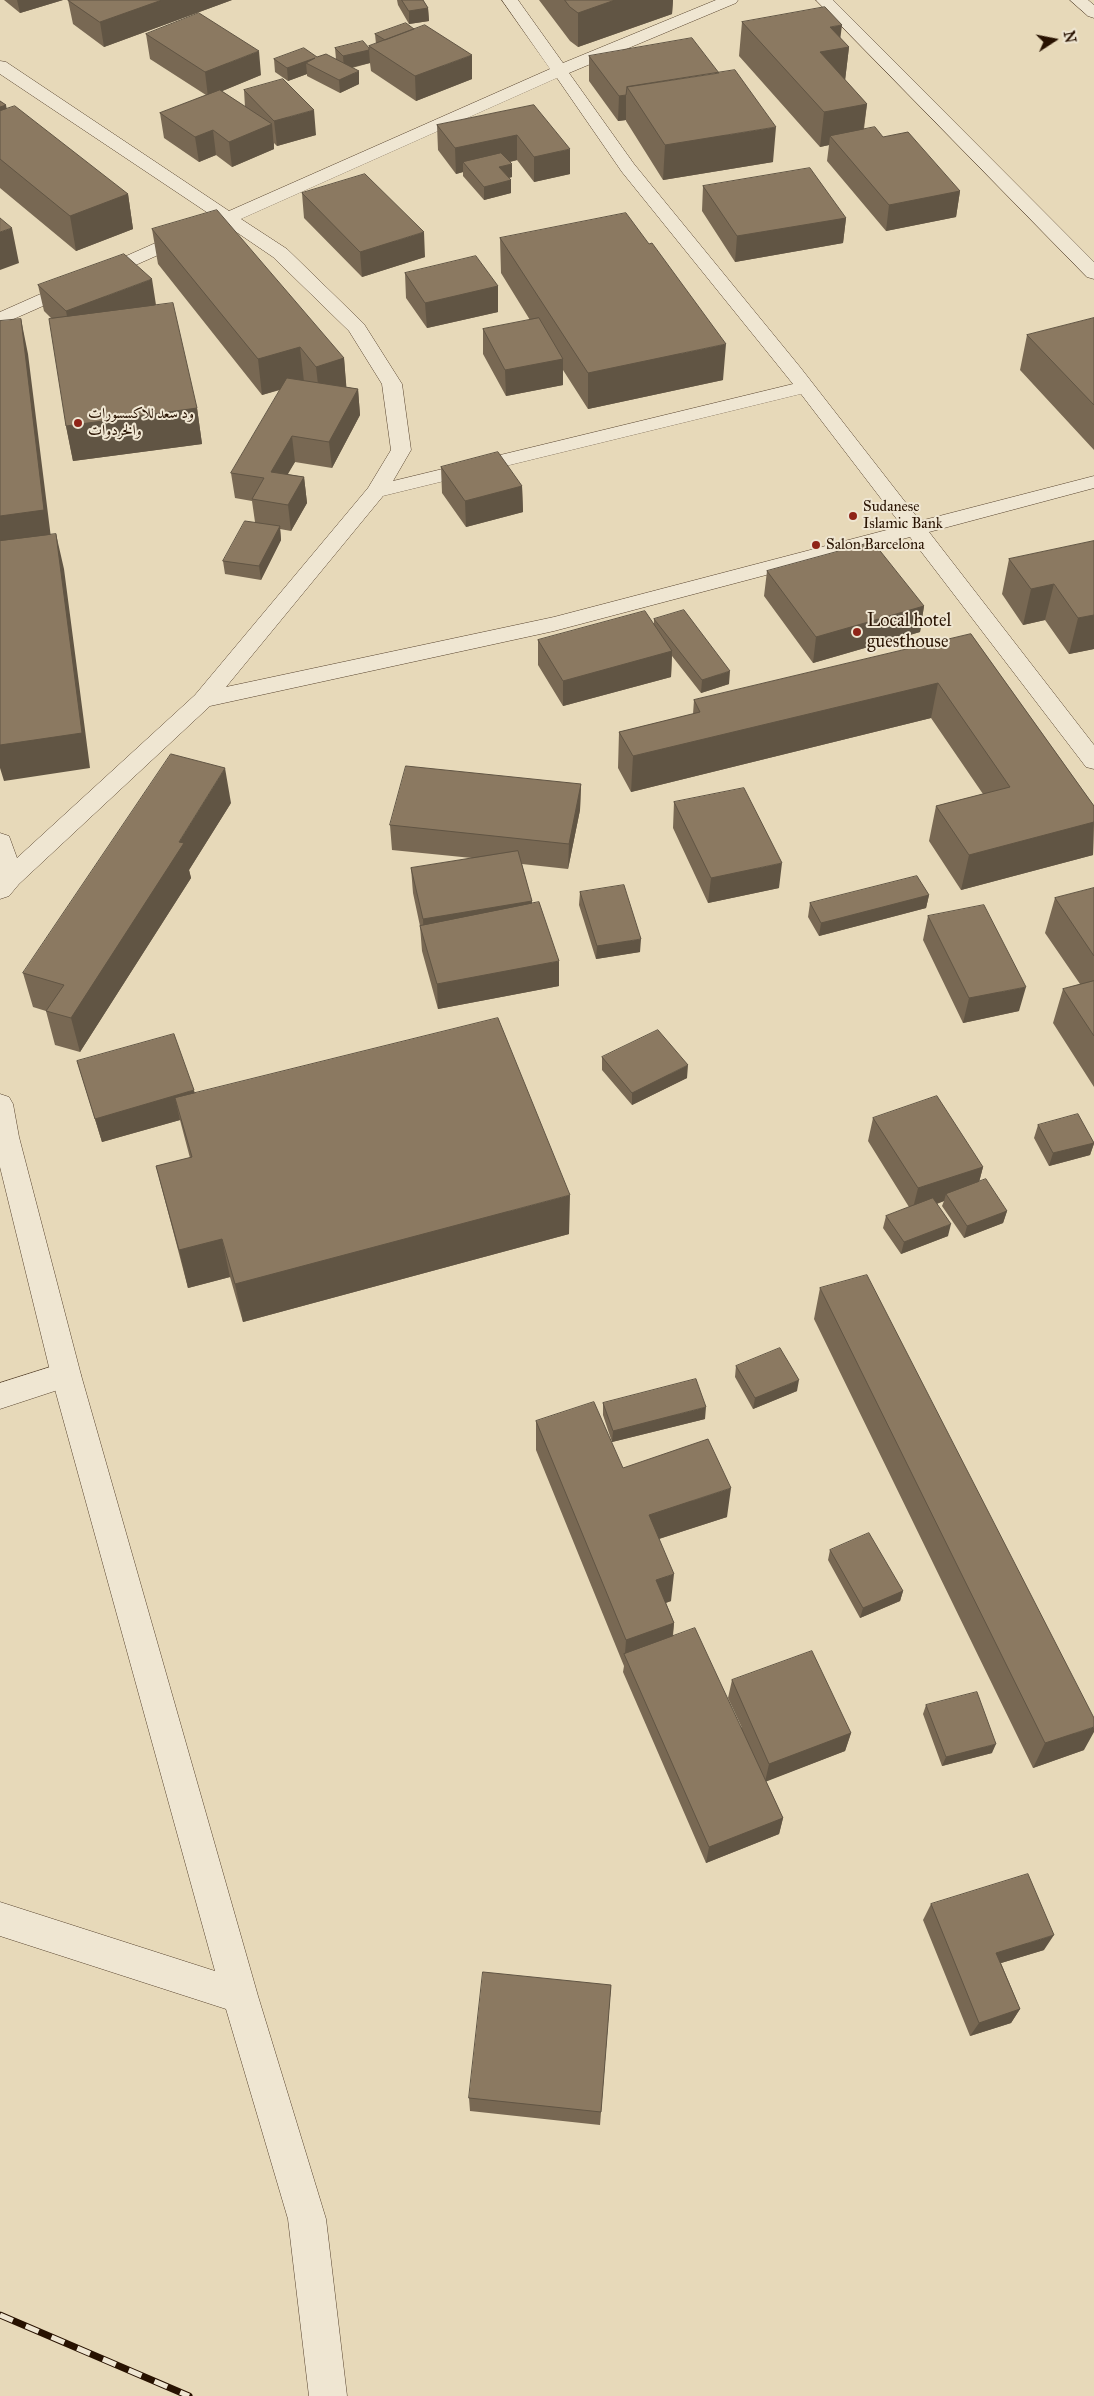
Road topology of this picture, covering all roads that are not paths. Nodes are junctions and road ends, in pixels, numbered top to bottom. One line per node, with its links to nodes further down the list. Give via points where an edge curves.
1 (510, 0): 7 (street)
2 (730, 0): 7 (street)
3 (824, 0): 9 (street)
4 (1078, 0): 5 (street)
5 (1094, 13)
6 (0, 66): 8 (street)
7 (559, 71): 8 (street); 11 (street, via 628,168)
8 (228, 218): 10 (street); 13 (street, via 280,253 357,328 392,384 401,450)
9 (1094, 273)
10 (0, 319)
11 (805, 387): 13 (street); 14 (street)
12 (1094, 482): 14 (street)
13 (376, 491): 15 (street)
14 (915, 529): 15 (street, via 554,624); 16 (street)
15 (203, 700): 18 (street)
16 (1094, 761)
17 (0, 842): 18 (street)
18 (5, 884)
19 (0, 1104): 20 (street)
20 (66, 1376): 21 (street); 23 (street)
21 (0, 1396)
22 (0, 1919): 23 (street)
23 (240, 1996): 24 (street, via 307,2219)
24 (328, 2396)

